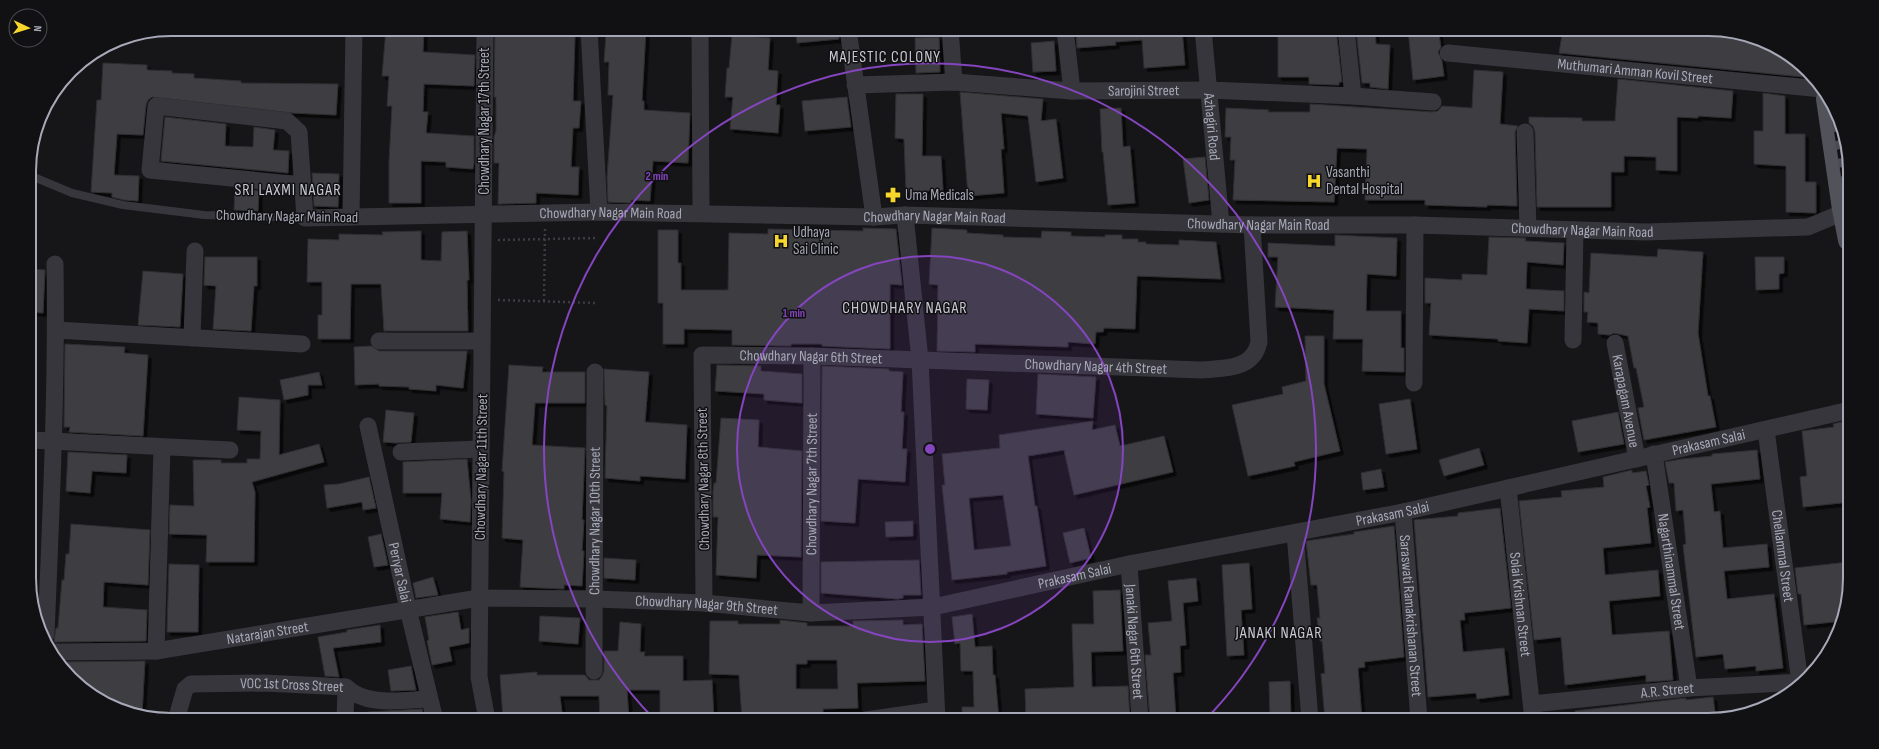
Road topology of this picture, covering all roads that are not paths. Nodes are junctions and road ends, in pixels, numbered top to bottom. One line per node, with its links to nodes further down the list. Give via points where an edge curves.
1 (354, 36): 28 (street)
2 (484, 36): 25 (street, Chowdhary Nagar 17th Street)
3 (589, 36): 23 (street)
4 (700, 36): 26 (street)
5 (849, 36): 12 (street)
6 (951, 36): 11 (street)
7 (1066, 36): 15 (street)
8 (1204, 36): 14 (street, Azhagiri Road)
9 (1347, 36): 16 (street)
10 (1448, 53): 13 (street, Muthumari Amman Kovil Street)
11 (954, 82): 12 (street, Sarojini Street); 15 (street, Sarojini Street)
12 (855, 85): 29 (street)
13 (1814, 88)
14 (1210, 90): 15 (street, Sarojini Street); 16 (street, Sarojini Street); 31 (street, Azhagiri Road)
15 (1072, 91)
16 (1353, 96): 17 (street, Sarojini Street)
17 (1433, 102)
18 (1829, 113): 22 (main road)
19 (1525, 132): 34 (street)
20 (36, 178): 30 (lane, Chowdhary Nagar Main Road, via 72,193 123,205 204,215)
21 (303, 185): 21 (street, via 299,132 287,120 156,106 150,170); 30 (street)
22 (1843, 194)
23 (599, 212): 25 (street, Chowdhary Nagar Main Road); 26 (street, Chowdhary Nagar Main Road)
24 (1843, 213): 35 (street, Chowdhary Nagar Main Road, via 1808,227 1646,232)
25 (484, 214): 28 (street, Chowdhary Nagar Main Road); 42 (street, Chowdhary Nagar 11th Street)
26 (701, 214): 29 (street, Chowdhary Nagar Main Road)
27 (905, 215): 29 (street, Chowdhary Nagar Main Road); 31 (street, Chowdhary Nagar Main Road); 47 (street)
28 (351, 217): 30 (street, Chowdhary Nagar Main Road)
29 (874, 217)
30 (305, 218)
31 (1221, 224): 32 (street, Chowdhary Nagar Main Road)
32 (1252, 225): 33 (street, Chowdhary Nagar Main Road); 47 (street, Chowdhary Nagar 4th Street, via 1259,342 1252,359 1239,365 1201,370)
33 (1415, 225): 34 (street, Chowdhary Nagar Main Road); 49 (street)
34 (1528, 228): 35 (street, Chowdhary Nagar Main Road)
35 (1575, 230): 40 (street)
36 (196, 251): 39 (street)
37 (55, 264): 38 (street)
38 (56, 330): 39 (street); 54 (street)
39 (192, 338): 44 (street)
40 (1573, 340)
41 (379, 341): 42 (street)
42 (482, 341): 56 (street, Chowdhary Nagar 11th Street)
43 (1615, 343): 60 (street, Karapagam Avenue)
44 (302, 344)
45 (702, 355): 46 (street, Chowdhary Nagar 6th Street); 67 (street, Chowdhary Nagar 8th Street)
46 (812, 356): 47 (street, Chowdhary Nagar 6th Street); 70 (street, Chowdhary Nagar 7th Street)
47 (920, 360): 68 (street)
48 (595, 372): 66 (street, Chowdhary Nagar 10th Street)
49 (1414, 383)
50 (1843, 412): 52 (street, Prakasam Salai)
51 (368, 426): 69 (street, Periyar Salai)
52 (1766, 430): 59 (street, Prakasam Salai); 75 (street, Chellammal Street)
53 (36, 440): 54 (street)
54 (54, 441): 55 (street); 71 (street)
55 (162, 447): 57 (street); 72 (street)
56 (480, 449): 58 (street); 65 (street, Chowdhary Nagar 11th Street)
57 (230, 450)
58 (401, 452)
59 (1654, 454): 60 (street, Prakasam Salai); 78 (street, Nagarthinammal Street)
60 (1637, 459): 61 (street, Prakasam Salai)
61 (1508, 488): 62 (street, Prakasam Salai); 80 (street, Solai Krishnan Street)
62 (1403, 512): 63 (street, Prakasam Salai); 88 (street, Saraswati Ramakrishanan Street)
63 (1295, 533): 64 (street, Prakasam Salai); 87 (street)
64 (1129, 564): 68 (street, Prakasam Salai); 86 (street, Janaki Nagar 6th Street)
65 (480, 598): 66 (street, Chowdhary Nagar 9th Street); 69 (street, Natarajan Street); 84 (street, Chowdhary Nagar 11th Street, via 479,677)
66 (595, 599): 67 (street, Chowdhary Nagar 9th Street); 74 (street, Chowdhary Nagar 10th Street)
67 (704, 603): 70 (street, Chowdhary Nagar 9th Street)
68 (933, 607): 70 (street, Chowdhary Nagar 9th Street); 85 (street)
69 (408, 609): 72 (street, Natarajan Street); 79 (street, Periyar Salai)
70 (811, 613)
71 (46, 628)
72 (156, 651): 73 (street, Natarajan Street)
73 (58, 652)
74 (594, 671)
75 (1801, 675)
76 (1793, 682): 78 (street, A.R. Street)
77 (346, 687): 79 (street, VOC 1st Cross Street, via 354,695 381,701); 81 (street, VOC 1st Cross Street, via 264,682 191,684 185,689); 82 (street)
78 (1689, 688): 80 (street, A.R. Street)
79 (429, 698): 83 (street, Periyar Salai)
80 (1533, 712)
81 (178, 713)
82 (345, 713)
83 (433, 713)
84 (486, 713)
85 (937, 713)
86 (1140, 713)
87 (1309, 713)
88 (1418, 713)

